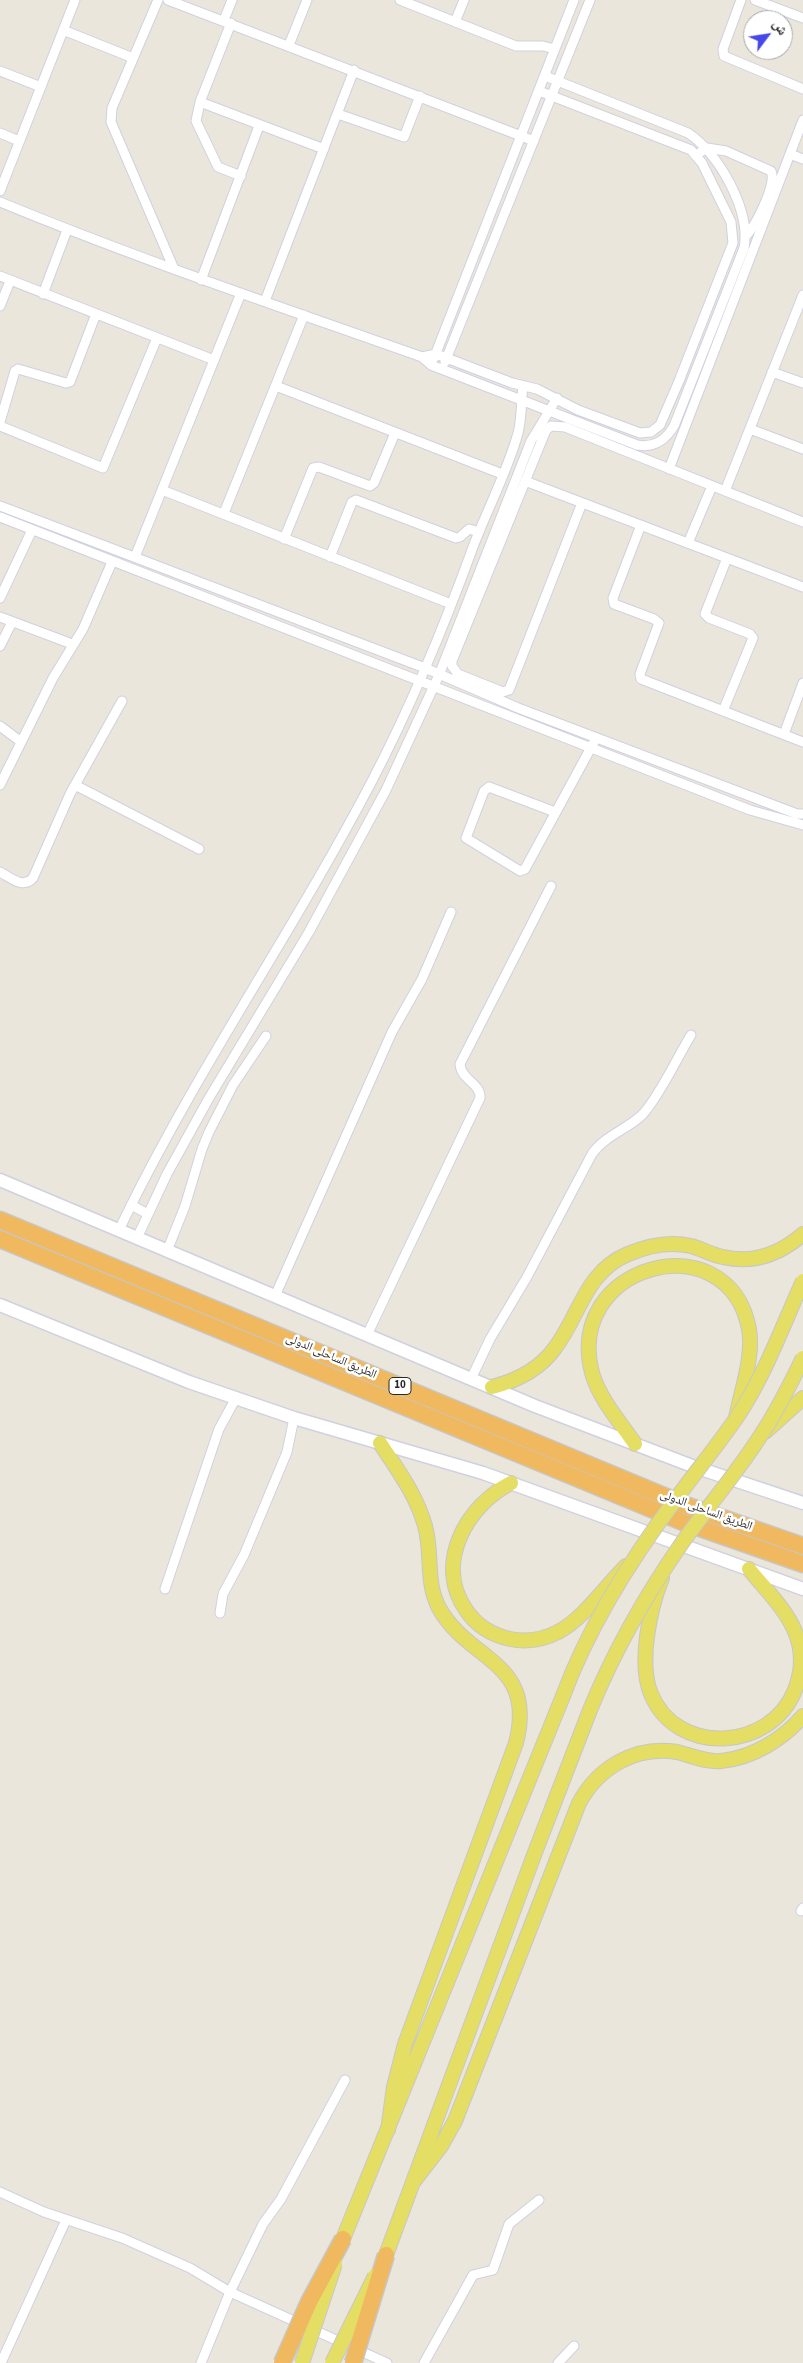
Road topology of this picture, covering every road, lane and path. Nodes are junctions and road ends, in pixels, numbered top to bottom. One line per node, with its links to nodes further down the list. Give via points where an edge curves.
1 (74, 0): 15 (street)
2 (158, 0): 18 (street)
3 (168, 0): 13 (street)
4 (232, 0): 13 (street)
5 (307, 0): 16 (street)
6 (400, 0): 14 (street)
7 (464, 0): 14 (street)
8 (574, 0): 17 (street)
9 (590, 0): 22 (street)
10 (741, 0): 24 (street, via 723,49 724,56)
11 (755, 0): 12 (street)
12 (803, 18)
13 (227, 21): 16 (street); 28 (street)
14 (455, 22): 17 (street, via 516,46)
15 (63, 30): 18 (street); 23 (street)
16 (289, 45): 19 (street)
17 (555, 49): 21 (street)
18 (133, 58): 47 (street, via 112,108 112,122)
19 (354, 70): 26 (street); 29 (street)
20 (0, 71): 23 (street)
21 (545, 76): 22 (street); 25 (street)
22 (558, 82): 27 (street); 36 (street, via 688,133)
23 (41, 87): 34 (street)
24 (803, 89)
25 (539, 91): 27 (street); 33 (street)
26 (420, 96): 29 (street, via 404,137); 33 (street)
27 (552, 96): 35 (street); 39 (street, via 683,146)
28 (200, 102): 31 (street); 41 (street, via 196,121 214,162 222,170)
29 (338, 114): 37 (street)
30 (803, 120): 38 (street)
31 (259, 126): 37 (street); 41 (street)
32 (0, 134): 34 (street)
33 (521, 135): 35 (street); 59 (street)
34 (19, 141): 42 (street)
35 (534, 141): 61 (street)
36 (707, 148): 39 (street); 46 (street, via 740,207); 46 (street, via 726,151 769,169 773,174 757,220)
37 (324, 149): 54 (street)
38 (790, 154): 40 (street); 79 (street)
39 (696, 155): 45 (street, via 731,222)
40 (803, 160)
41 (241, 176): 49 (street)
42 (0, 191)
43 (0, 202): 44 (street)
44 (67, 230): 47 (street); 52 (street)
45 (734, 235): 46 (street); 66 (street)
46 (746, 236): 70 (street)
47 (174, 269): 49 (street)
48 (0, 276): 50 (street)
49 (201, 280): 51 (street)
50 (10, 281): 52 (street); 55 (street)
51 (241, 293): 54 (street); 62 (street)
52 (43, 294): 56 (street)
53 (803, 294): 65 (street)
54 (265, 301): 57 (street)
55 (0, 306)
56 (96, 314): 58 (street); 74 (street, via 70,382 18,369)
57 (304, 315): 60 (street); 68 (street)
58 (157, 338): 62 (street); 75 (street, via 103,468)
59 (436, 354): 60 (street); 61 (street); 63 (street)
60 (422, 357): 63 (street)
61 (447, 358): 64 (street); 69 (street)
62 (214, 360): 86 (street)
63 (431, 365): 64 (street)
64 (442, 370): 72 (street)
65 (772, 372): 67 (street); 76 (street)
66 (679, 381): 70 (street); 71 (street, via 660,425 645,433 578,410)
67 (803, 383)
68 (276, 386): 77 (street); 90 (street)
69 (523, 386): 71 (street); 72 (street)
70 (690, 386): 78 (street)
71 (558, 398): 73 (street)
72 (521, 401): 73 (street); 83 (street, via 518,433)
73 (550, 412): 80 (street); 110 (street, via 531,441)
74 (0, 422)
75 (0, 426)
76 (750, 429): 81 (street); 87 (street)
77 (395, 433): 83 (street); 96 (street, via 370,486 319,467 313,468)
78 (670, 434): 79 (street); 80 (street, via 646,447)
79 (680, 439): 82 (street)
80 (621, 444): 82 (street); 84 (street, via 565,427 551,426 546,430)
81 (803, 449)
82 (669, 469): 85 (street)
83 (502, 474): 95 (street)
84 (525, 481): 88 (street); 110 (street)
85 (712, 486): 87 (street); 97 (street)
86 (162, 490): 90 (street); 98 (street)
87 (725, 491): 92 (street)
88 (582, 503): 93 (street); 116 (street, via 511,687 503,692)
89 (0, 506): 98 (street)
90 (224, 513): 96 (street)
91 (0, 517): 94 (street)
92 (803, 522)
93 (641, 525): 97 (street); 118 (street, via 613,598 614,604 658,623 640,677)
94 (32, 530): 101 (street); 104 (street)
95 (479, 532): 99 (street, via 469,529 456,538 356,500 352,502); 105 (street)
96 (284, 539): 99 (street)
97 (688, 543): 100 (street)
98 (131, 556): 102 (street); 111 (street)
99 (330, 557): 105 (street)
100 (727, 558): 103 (street); 118 (street, via 705,614 753,638)
101 (112, 562): 102 (street); 108 (street, via 83,629)
102 (122, 566): 113 (street)
103 (803, 587)
104 (0, 598)
105 (451, 604): 111 (street)
106 (0, 617): 107 (street)
107 (12, 622): 108 (street); 109 (street)
108 (72, 644): 122 (street)
109 (0, 646)
110 (454, 647): 112 (street); 116 (street, via 454,670)
111 (425, 668): 112 (street); 113 (street)
112 (439, 675): 115 (street); 116 (street)
113 (420, 681): 115 (street); 125 (street)
114 (803, 683): 120 (street)
115 (434, 686): 124 (street); 128 (street)
116 (479, 687): 121 (street)
117 (122, 701): 127 (street)
118 (724, 711): 120 (street)
119 (0, 726): 122 (street)
120 (784, 734): 123 (street)
121 (597, 737): 124 (street); 129 (street)
122 (20, 741): 126 (street)
123 (803, 742)
124 (591, 747): 130 (street); 131 (street)
125 (371, 783): 128 (street); 140 (street)
126 (0, 785)
127 (75, 785): 134 (street); 135 (street, via 33,878 22,884)
128 (386, 790): 141 (street, via 309,932)
129 (755, 798): 130 (street); 132 (street)
130 (750, 810): 133 (street)
131 (555, 812): 131 (street, via 522,871 466,838 484,791 489,787)
132 (803, 814)
133 (803, 825)
134 (199, 849)
135 (0, 872)
136 (551, 886): 154 (street, via 460,1064 463,1076 477,1087 480,1098)
137 (451, 912): 152 (street, via 422,979 389,1040)
138 (690, 1035): 156 (street, via 648,1108 636,1120 605,1139 592,1154)
139 (266, 1036): 150 (street, via 228,1092 209,1132)
140 (151, 1165): 141 (street); 143 (street)
141 (167, 1174): 144 (street)
142 (0, 1180): 146 (street)
143 (131, 1205): 144 (street); 146 (street)
144 (148, 1214): 148 (street)
145 (0, 1220): 167 (highway, الطريق الساحلى الدولى / 10, via 688,1506)
146 (119, 1230): 148 (street)
147 (803, 1234): 157 (main road, via 778,1252 747,1260 674,1244 625,1255 611,1264 588,1288 560,1341 547,1358 522,1377)
148 (137, 1238): 150 (street)
149 (0, 1239): 169 (highway, الطريق الساحلى الدولى / 10, via 683,1522)
150 (167, 1251): 152 (street)
151 (803, 1280): 161 (main road, bridge, via 775,1346)
152 (274, 1296): 154 (street)
153 (0, 1306): 158 (street)
154 (367, 1335): 156 (street)
155 (803, 1358): 162 (main road, bridge)
156 (471, 1379): 157 (street)
157 (492, 1388): 164 (street)
158 (236, 1398): 160 (street); 172 (street, via 219,1429)
159 (803, 1398): 162 (main road)
160 (294, 1418): 163 (street); 174 (street, via 287,1452 224,1594)
161 (736, 1419): 164 (main road, via 750,1345 744,1314 732,1294 701,1270 685,1266 649,1268 625,1281 606,1300 593,1324 589,1351 599,1390); 168 (main road, bridge)
162 (761, 1436): 170 (main road, bridge)
163 (380, 1443): 165 (street); 177 (main road, via 423,1517 429,1582 439,1608 459,1632 505,1673 515,1690 520,1716 516,1743 405,2044)
164 (634, 1444): 166 (street, via 694,1468)
165 (511, 1483): 168 (main road, bridge, via 492,1494 470,1518 458,1544 453,1572 456,1590 468,1613 488,1630 514,1640 540,1639 565,1628); 171 (street)
166 (803, 1503)
167 (803, 1546)
168 (640, 1551): 177 (main road, bridge, via 593,1630 563,1696)
169 (803, 1564)
170 (666, 1568): 171 (main road, bridge, via 651,1617 648,1685 656,1703 670,1719 705,1737 725,1739 745,1736 763,1728 784,1709 797,1683 800,1664 799,1645 788,1618); 178 (main road, bridge, via 620,1645 590,1710)
171 (750, 1569): 173 (street)
172 (165, 1589)
173 (803, 1589)
174 (220, 1614)
175 (803, 1716): 178 (main road, via 780,1738 745,1756 719,1762 673,1752 640,1753 612,1765 590,1786 579,1803 458,2114 441,2146)
176 (345, 2080): 184 (street, via 281,2199 263,2224)
177 (388, 2130): 182 (main road)
178 (414, 2181): 183 (main road)
179 (0, 2192): 181 (street)
180 (539, 2200): 193 (street, via 509,2224 493,2270 473,2275)
181 (66, 2220): 184 (street, via 122,2238 190,2268); 186 (street)
182 (343, 2239): 188 (highway, bridge, via 308,2302); 189 (main road, bridge)
183 (386, 2255): 190 (main road, bridge); 191 (highway, bridge)
184 (230, 2292): 187 (street); 192 (street)
185 (574, 2346): 194 (street)
186 (0, 2363)
187 (201, 2363)
188 (282, 2363)
189 (302, 2363)
190 (332, 2363)
191 (353, 2363)
192 (387, 2363)
193 (424, 2363)
194 (558, 2363)

